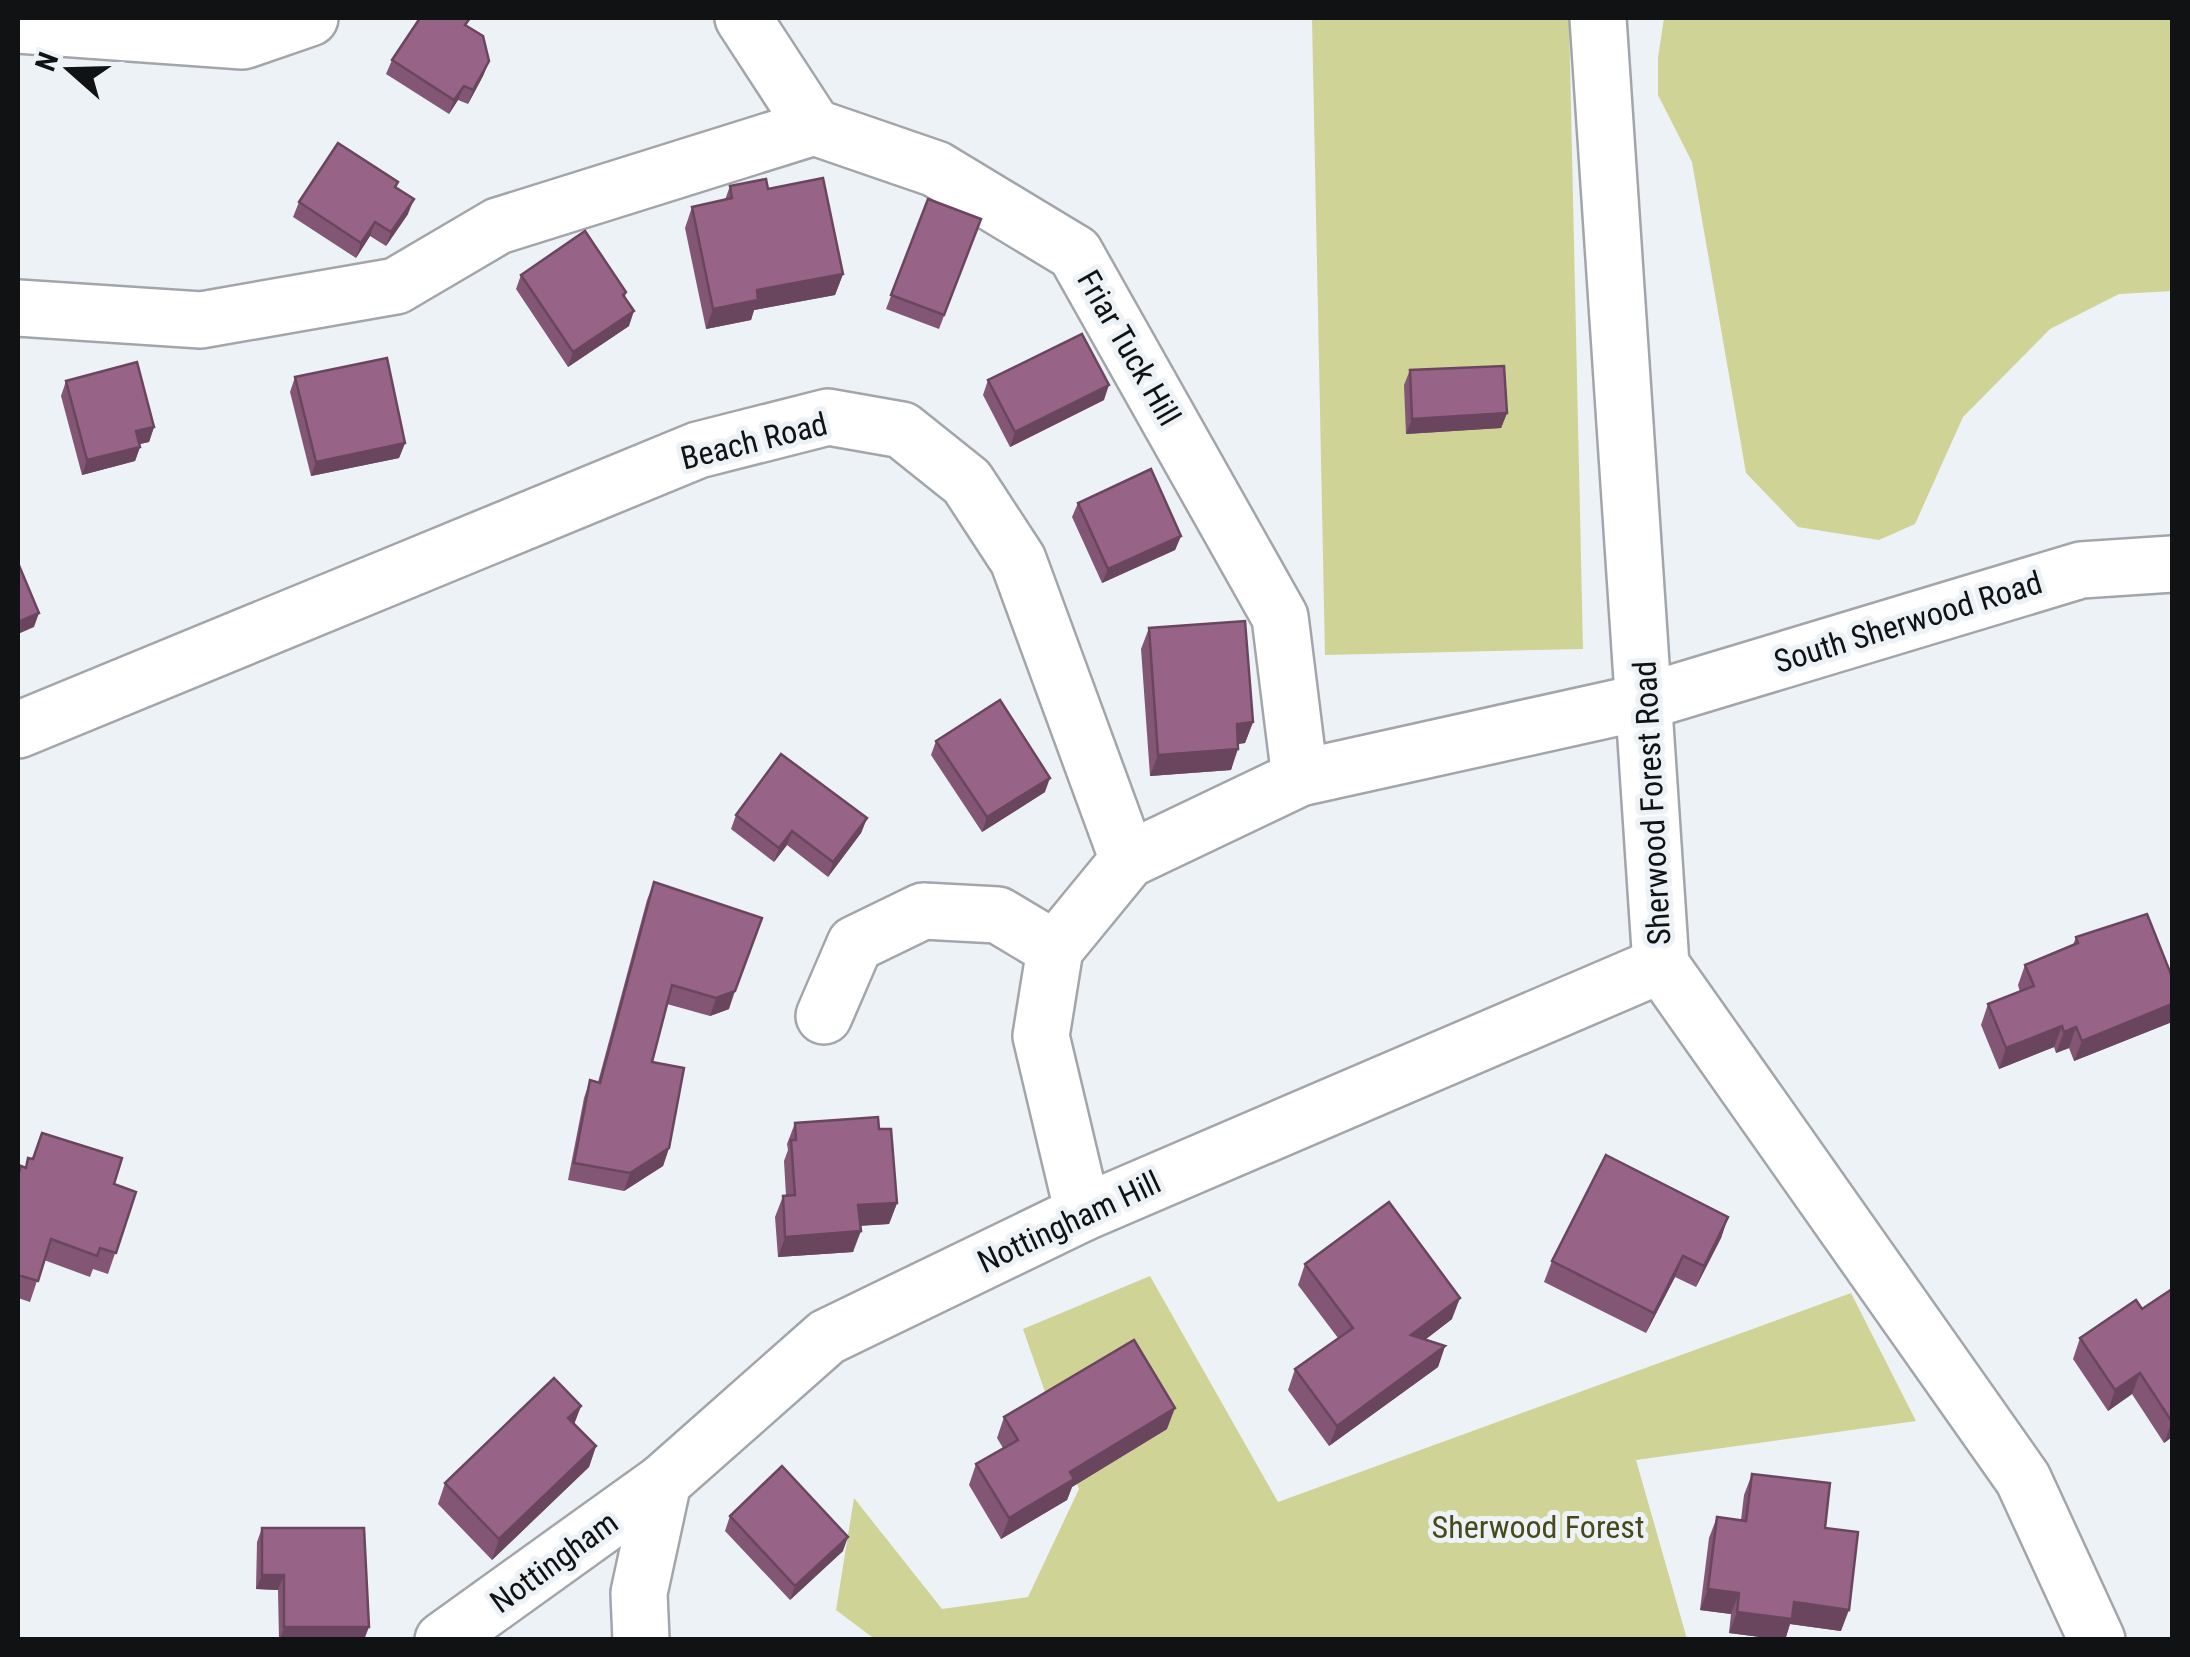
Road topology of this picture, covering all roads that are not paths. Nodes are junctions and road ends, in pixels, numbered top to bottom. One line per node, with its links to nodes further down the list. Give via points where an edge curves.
1 (310, 18): 4 (street, via 243,41)
2 (743, 18): 5 (street)
3 (1598, 18): 8 (street, Sherwood Forest Road)
4 (18, 25)
5 (814, 128): 6 (street, via 498,226 396,286 201,320); 10 (street, Friar Tuck Hill, via 936,168 1075,253 1280,618)
6 (18, 308)
7 (2172, 564): 8 (street, South Sherwood Road, via 2081,570)
8 (1646, 700): 10 (street); 13 (street, Sherwood Forest Road)
9 (18, 730): 11 (street, Beach Road, via 698,450 828,417 902,430 966,482 1018,560)
10 (1300, 778): 11 (street)
11 (1128, 860): 12 (street)
12 (1055, 949): 14 (street, via 998,914 923,911 855,944); 15 (street, via 1041,1036)
13 (1662, 964): 15 (street, Nottingham Hill); 19 (street, Sherwood Forest Road, via 2024,1479)
14 (824, 1016)
15 (1083, 1213): 16 (street, Nottingham Hill, via 827,1337)
16 (663, 1482): 17 (street, Nottingham); 18 (street, via 639,1593)
17 (444, 1640)
18 (641, 1640)
19 (2097, 1640)

